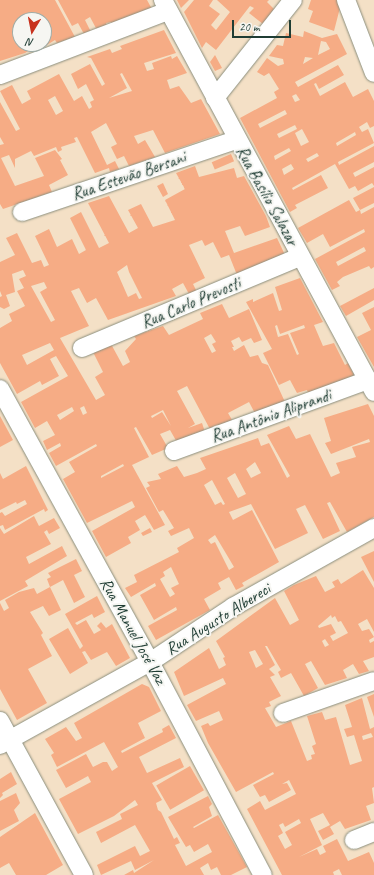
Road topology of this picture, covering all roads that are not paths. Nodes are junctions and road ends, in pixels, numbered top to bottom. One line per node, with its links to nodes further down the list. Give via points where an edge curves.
1 (292, 0): 6 (street)
2 (346, 0): 4 (street)
3 (166, 6): 5 (street); 6 (street, Rua Basílio Salazar)
4 (374, 73)
5 (0, 75)
6 (215, 98): 7 (street, Rua Basílio Salazar)
7 (236, 140): 8 (street, Rua Estevão Bersani); 9 (street, Rua Basílio Salazar)
8 (22, 212)
9 (300, 257): 10 (street, Rua Carlo Prevosti); 11 (street, Rua Basílio Salazar)
10 (82, 348)
11 (371, 386): 13 (street, Rua Antônio Aliprandi)
12 (0, 389): 15 (street, Rua Manuel José Vaz)
13 (174, 451)
14 (374, 528): 15 (street, Rua Augusto Albereci, via 233,607)
15 (150, 662): 19 (street, Rua Augusto Albereci); 23 (street, Rua Manuel José Vaz)
16 (374, 681): 17 (street)
17 (283, 713)
18 (0, 721): 19 (street)
19 (5, 742): 22 (street)
20 (374, 832): 21 (street)
21 (354, 840)
22 (84, 875)
23 (263, 875)

